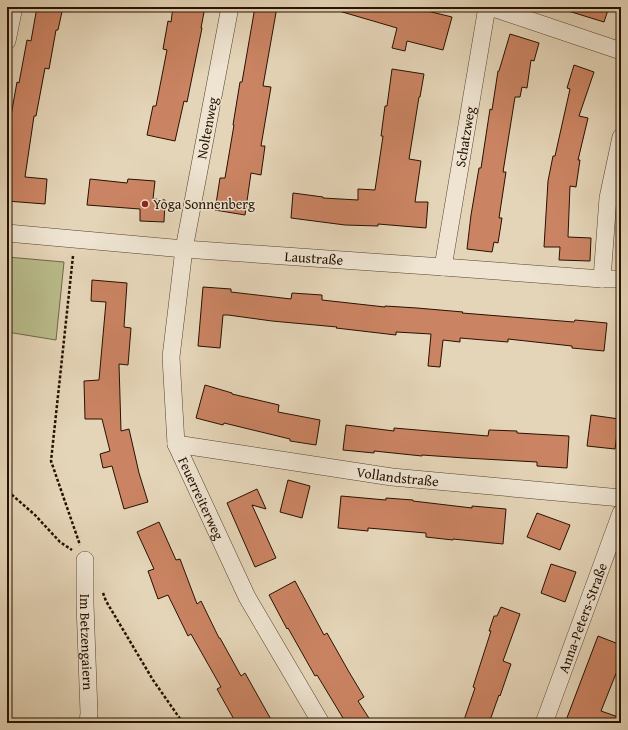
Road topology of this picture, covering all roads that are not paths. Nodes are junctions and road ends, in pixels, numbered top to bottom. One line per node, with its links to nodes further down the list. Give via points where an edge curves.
1 (14, 7): 5 (street)
2 (230, 7): 9 (street, Noltenweg)
3 (487, 7): 10 (street, Schatzweg)
4 (490, 7): 6 (street)
5 (7, 41)
6 (621, 51)
7 (621, 137): 11 (street, via 608,198)
8 (7, 233): 9 (street, Laustraße)
9 (184, 249): 10 (street, Laustraße); 13 (street, Feuerreiterweg, via 171,357)
10 (443, 266): 11 (street, Laustraße)
11 (602, 279): 12 (street, Laustraße)
12 (621, 279)
13 (176, 444): 14 (street, Vollandstraße, via 392,477); 18 (street, Feuerreiterweg, via 247,598)
14 (621, 498)
15 (621, 513): 19 (street, Anna-Peters-Straße)
16 (85, 560): 17 (street, Im Betzengaiern)
17 (88, 723)
18 (321, 723)
19 (544, 723)

